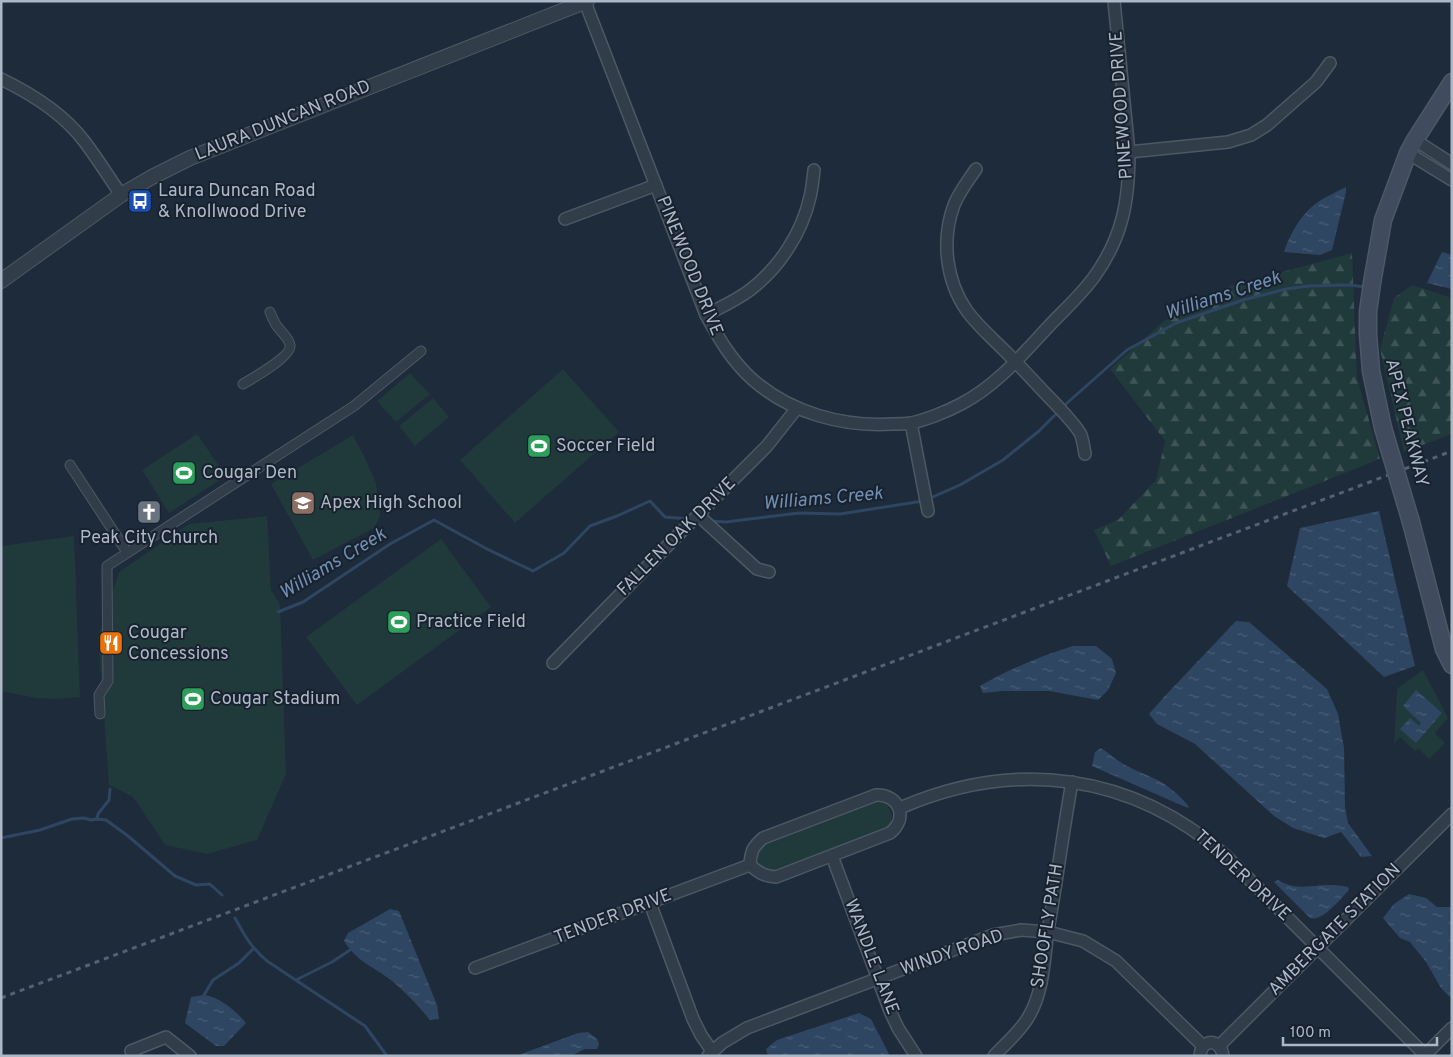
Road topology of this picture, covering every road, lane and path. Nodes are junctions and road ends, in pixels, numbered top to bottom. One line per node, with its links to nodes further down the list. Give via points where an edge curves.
1 (1114, 1): 7 (street, PINEWOOD DRIVE)
2 (586, 2): 12 (street, PINEWOOD DRIVE); 13 (street, LAURA DUNCAN ROAD, via 190,158)
3 (1330, 63): 7 (street, via 1316,82 1251,135 1228,142)
4 (1, 79): 13 (street, via 27,92 69,124)
5 (1452, 82): 6 (main road, APEX PEAKWAY)
6 (1411, 147): 8 (street); 11 (street); 30 (main road, APEX PEAKWAY, bridge, via 1383,220 1368,312 1368,334 1371,371 1383,428 1444,649)
7 (1129, 152): 19 (street, PINEWOOD DRIVE, via 1125,210 1112,246 1093,277)
8 (1452, 164)
9 (976, 169): 19 (street, via 961,190 949,222 949,264 959,299 979,326)
10 (814, 170): 17 (street, via 804,216 776,266 739,298)
11 (1452, 180)
12 (656, 185): 14 (street); 17 (street, PINEWOOD DRIVE)
13 (121, 195): 15 (street, LAURA DUNCAN ROAD)
14 (565, 219)
15 (1, 281)
16 (270, 312): 20 (street, via 291,348 288,354)
17 (706, 315): 21 (street, PINEWOOD DRIVE, via 720,342 741,368 765,390)
18 (421, 351): 27 (street, via 354,406)
19 (1016, 362): 22 (street, PINEWOOD DRIVE, via 961,404); 23 (street, via 1081,434)
20 (244, 384)
21 (797, 408): 22 (street, PINEWOOD DRIVE, via 852,423); 26 (street, FALLEN OAK DRIVE, via 767,446)
22 (912, 423): 25 (street)
23 (1085, 454)
24 (70, 465): 27 (street)
25 (928, 511)
26 (698, 515): 28 (street, via 757,570); 29 (street, FALLEN OAK DRIVE)
27 (127, 552): 31 (street, via 107,566 108,681 100,694)
28 (769, 572)
29 (553, 663)
30 (1452, 665)
31 (100, 714)
32 (1072, 782): 33 (street, TENDER DRIVE, via 1026,778 996,781 934,794); 38 (street, SHOOFLY PATH); 39 (street, TENDER DRIVE, via 1122,794 1195,830 1226,856)
33 (900, 808): 35 (street, via 898,824 890,833); 36 (street, via 884,795 876,795 817,817 763,838 754,846)
34 (1452, 814): 39 (street, AMBERGATE STATION)
35 (832, 856): 36 (street, via 776,877 758,873); 41 (street, WANDLE LANE)
36 (750, 865): 37 (street, TENDER DRIVE)
37 (650, 903): 40 (street, TENDER DRIVE); 45 (street, via 693,1019)
38 (1048, 932): 41 (street, WINDY ROAD, via 1021,930 993,935); 43 (street, WINDY ROAD, via 1083,941 1116,961); 50 (street, SHOOFLY PATH, via 1042,979 1033,1008 1025,1022)
39 (1318, 948): 44 (street, AMBERGATE STATION); 46 (street, TENDER DRIVE)
40 (474, 968)
41 (878, 979): 45 (street, WINDY ROAD, via 747,1028); 49 (street, WANDLE LANE, via 898,1028)
42 (1452, 1028): 46 (street)
43 (1201, 1051): 44 (street, via 1209,1043 1216,1044)
44 (1221, 1051)
45 (710, 1053)
46 (1424, 1055)
47 (134, 1056): 48 (street, via 132,1050 166,1037)
48 (190, 1056)
49 (916, 1056)
50 (994, 1056)

